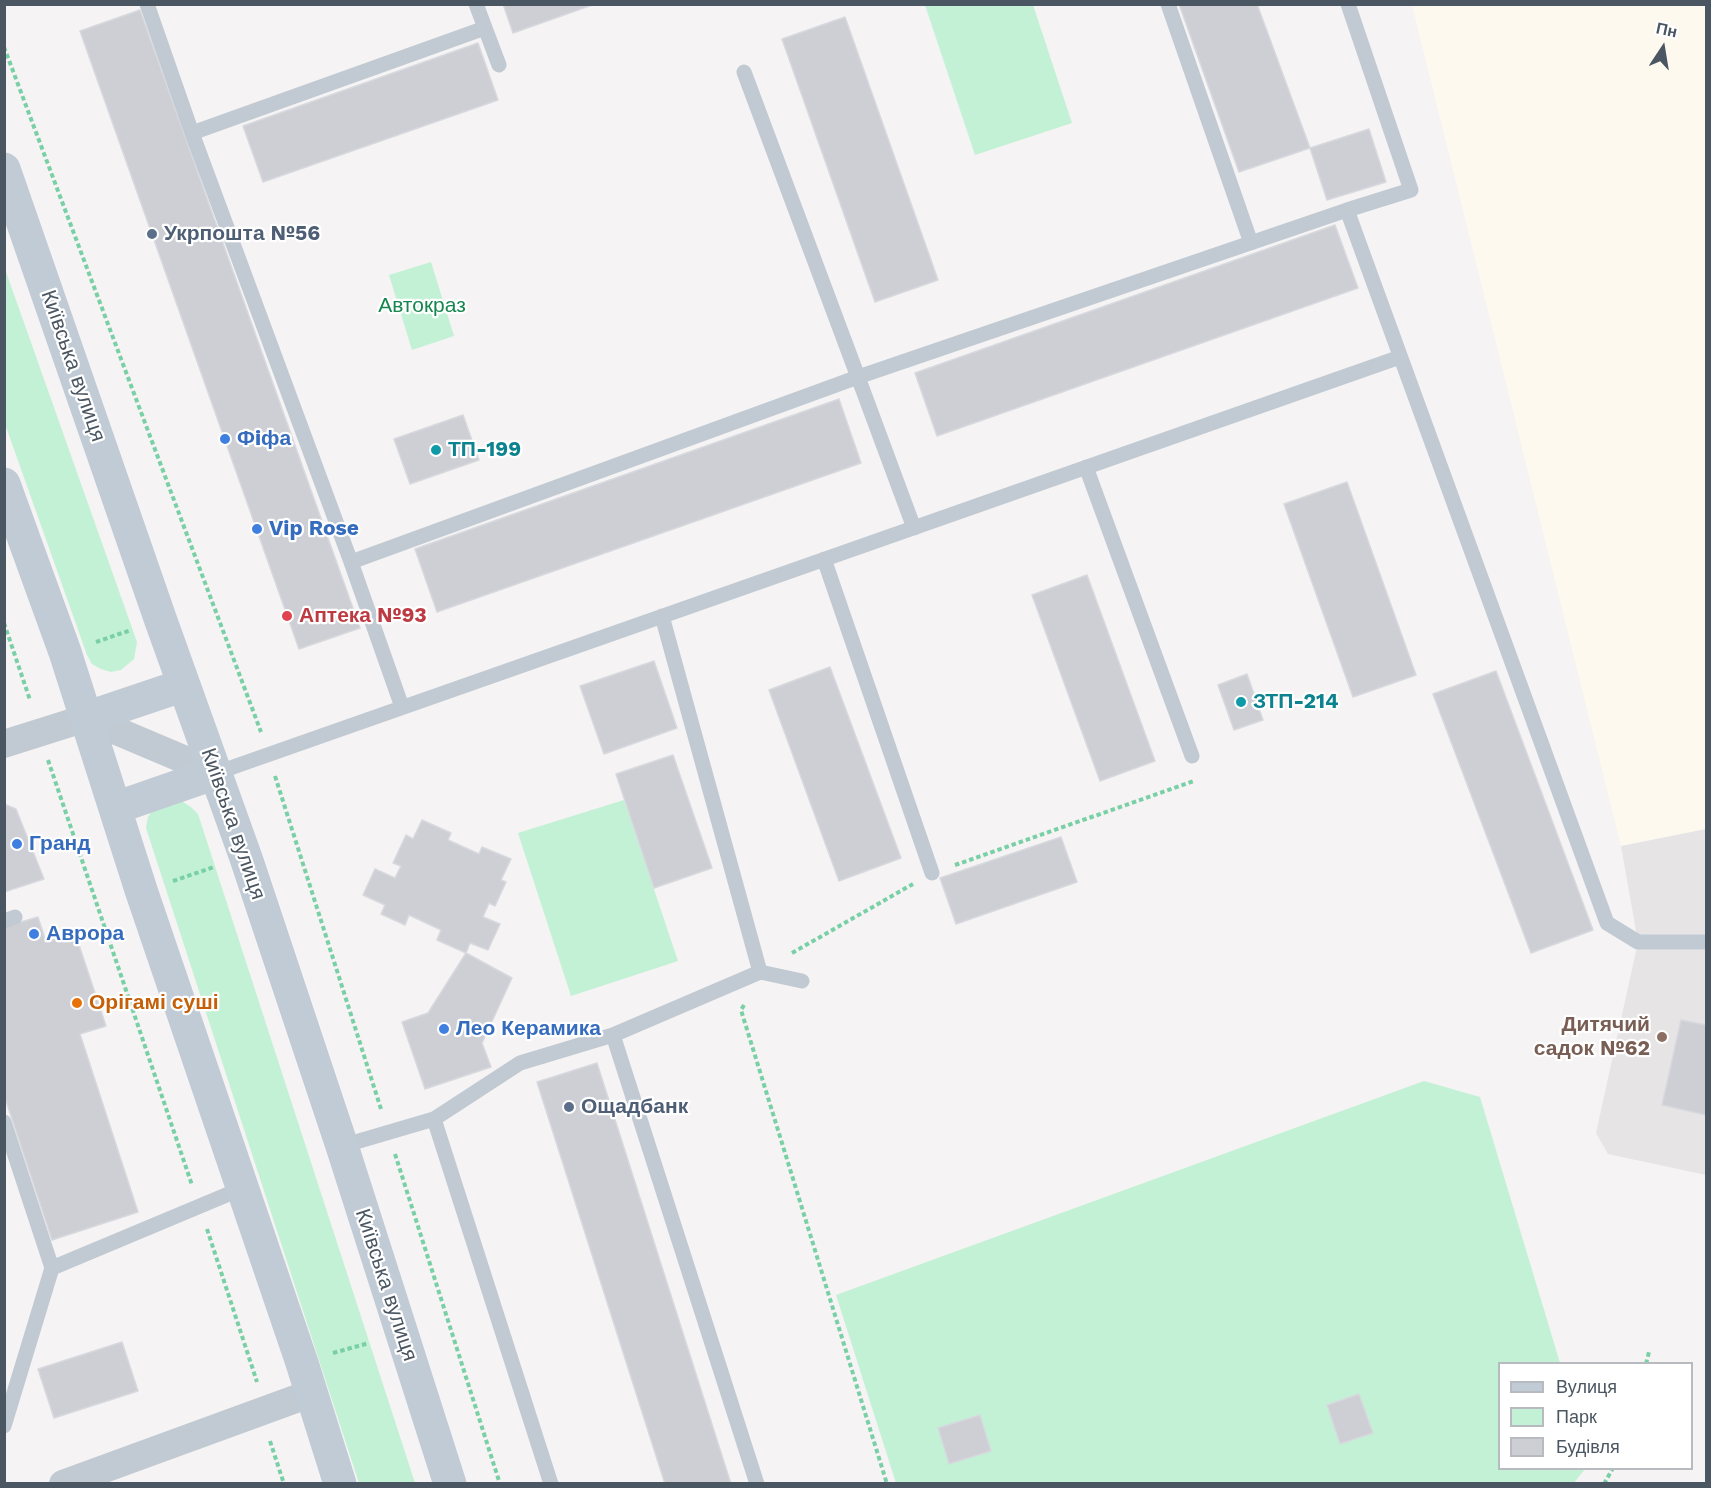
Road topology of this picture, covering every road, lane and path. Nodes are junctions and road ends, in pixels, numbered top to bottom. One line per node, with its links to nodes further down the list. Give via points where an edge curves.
1 (147, 4): 9 (lane)
2 (476, 4): 5 (lane)
3 (1168, 4): 12 (lane)
4 (1348, 4): 11 (lane, via 1411,190)
5 (485, 28): 7 (lane); 9 (lane)
6 (4, 47): 30 (path)
7 (499, 65)
8 (744, 72): 14 (lane)
9 (192, 133): 19 (lane)
10 (4, 169): 24 (main road, Київська вулиця)
11 (1347, 210): 12 (lane); 13 (lane)
12 (1251, 243): 14 (lane)
13 (1400, 357): 15 (lane); 39 (lane, via 1607,923 1638,942)
14 (858, 376): 17 (lane); 19 (lane)
15 (1086, 467): 17 (lane); 31 (lane)
16 (4, 484): 27 (main road)
17 (914, 528): 18 (lane)
18 (824, 559): 20 (lane); 36 (lane)
19 (351, 562): 26 (lane)
20 (662, 616): 26 (lane); 40 (lane)
21 (4, 622): 25 (path)
22 (132, 629): 23 (path)
23 (93, 642)
24 (184, 685): 27 (main road); 32 (main road, Київська вулиця)
25 (30, 700)
26 (402, 707): 30 (lane)
27 (86, 718): 28 (street); 32 (street); 34 (main road)
28 (4, 744)
29 (45, 751): 38 (path)
30 (269, 754): 32 (lane); 45 (path)
31 (1192, 756)
32 (216, 773): 34 (main road); 46 (main road, Київська вулиця)
33 (1201, 779): 36 (path)
34 (115, 808): 47 (main road)
35 (215, 867): 37 (path)
36 (932, 873): 40 (path)
37 (164, 884)
38 (96, 904)
39 (1707, 942)
40 (760, 972): 41 (lane); 42 (lane); 62 (path, via 741,1010)
41 (802, 981)
42 (614, 1035): 43 (lane, via 520,1063); 61 (lane)
43 (434, 1119): 45 (lane); 60 (lane)
44 (4, 1122): 48 (lane)
45 (388, 1132): 46 (lane); 59 (path)
46 (342, 1146): 58 (main road, Київська вулиця)
47 (243, 1188): 48 (lane); 53 (main road)
48 (52, 1269): 54 (lane)
49 (369, 1343): 51 (path)
50 (1649, 1352): 52 (path)
51 (328, 1354)
52 (1646, 1362)
53 (312, 1393): 56 (street); 57 (main road)
54 (4, 1426)
55 (1612, 1470): 63 (path)
56 (63, 1484)
57 (340, 1484)
58 (450, 1484)
59 (500, 1484)
60 (551, 1484)
61 (757, 1484)
62 (887, 1484)
63 (1604, 1484)

